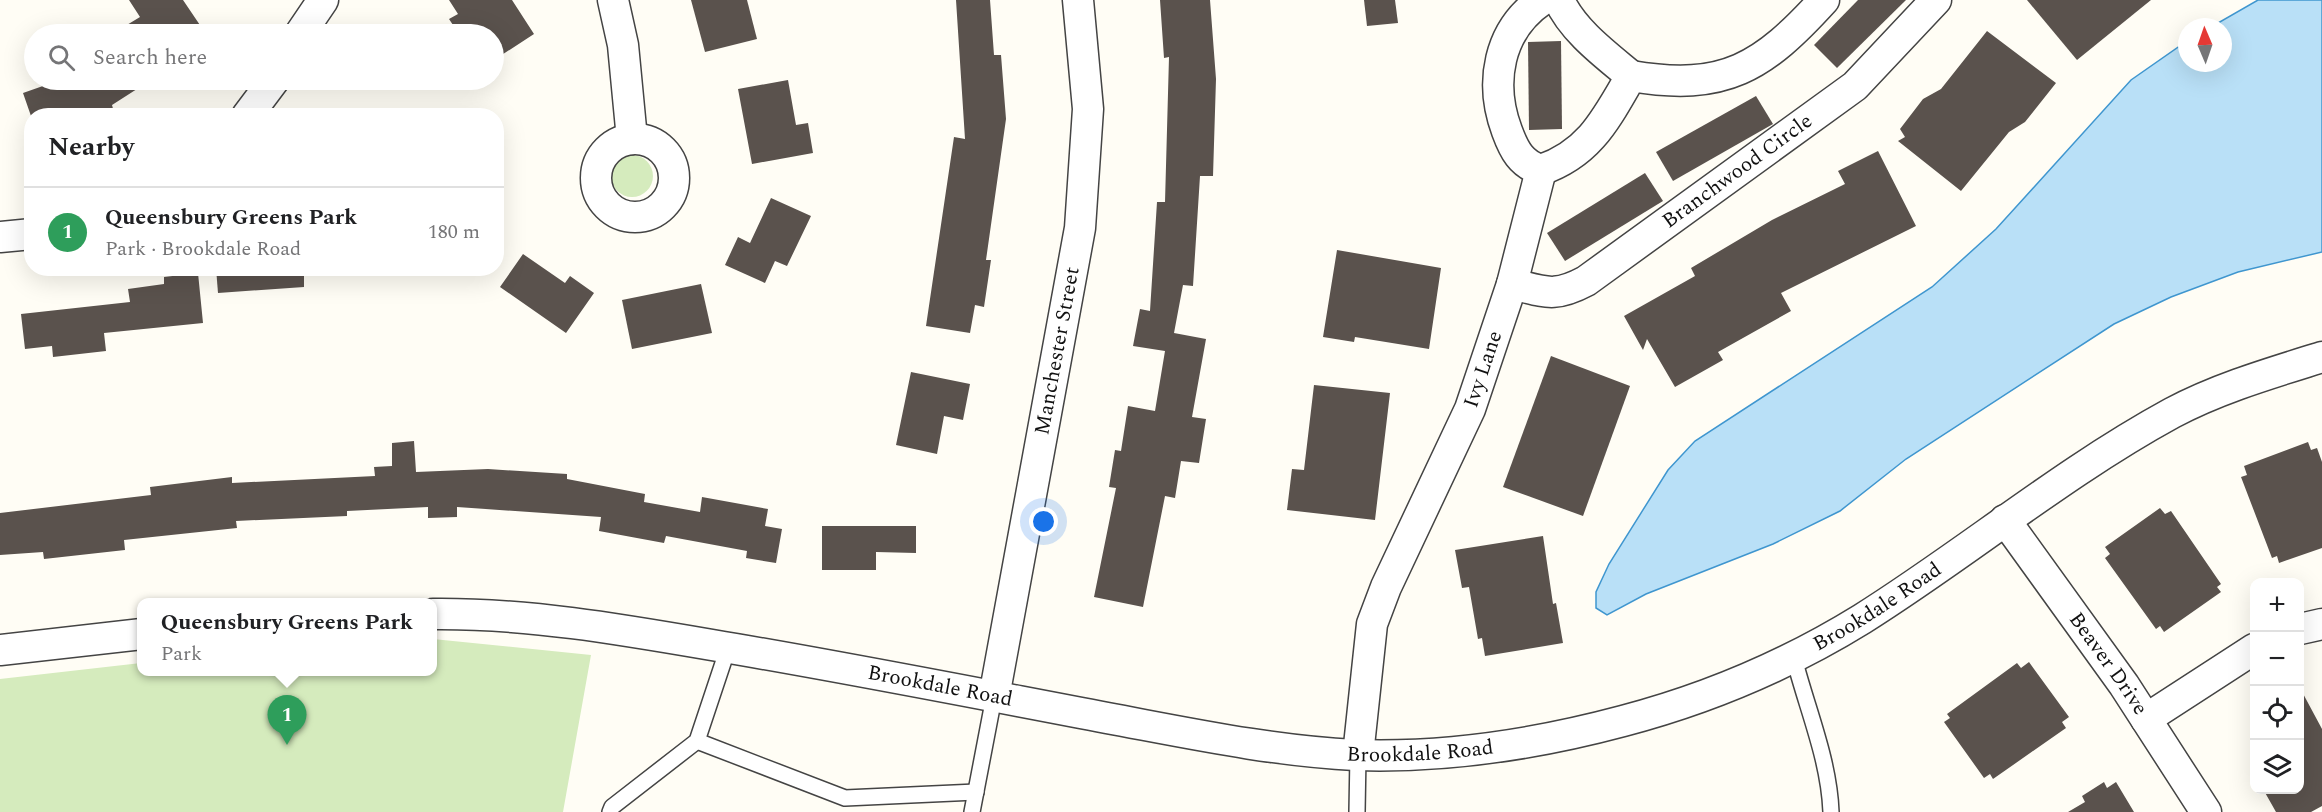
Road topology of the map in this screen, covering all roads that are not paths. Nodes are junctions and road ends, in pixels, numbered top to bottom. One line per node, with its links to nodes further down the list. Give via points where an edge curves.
1 (323, 0): 8 (street)
2 (613, 0): 12 (street, via 623,45)
3 (1078, 0): 27 (street, Manchester Street, via 1088,109 1080,228)
4 (1542, 0): 13 (street, via 1516,22 1507,39 1499,63 1498,100 1512,146 1528,166)
5 (1559, 0): 9 (street, via 1574,23)
6 (1824, 0): 9 (street, via 1773,51 1749,65 1721,76 1691,81)
7 (1936, 0): 16 (street, Branchwood Circle, via 1855,86 1587,281 1566,291 1550,293)
8 (307, 24)
9 (1631, 76): 13 (street, via 1592,139 1562,163)
10 (266, 90): 11 (street)
11 (253, 108)
12 (632, 139)
13 (1541, 170): 16 (street, Ivy Lane)
14 (24, 235): 15 (street)
15 (0, 237)
16 (1512, 284): 30 (street, Ivy Lane, via 1470,409 1372,624)
17 (2322, 357): 18 (street, Brookdale Road, via 2243,381 2175,411 2082,466)
18 (2005, 520): 26 (street, Brookdale Road, via 1863,618); 28 (street, Beaver Drive)
19 (437, 614): 23 (street, Brookdale Road, via 478,613 612,628)
20 (2322, 624): 21 (street)
21 (2304, 628)
22 (137, 634): 24 (street)
23 (728, 648): 27 (street, Brookdale Road); 29 (lane)
24 (0, 650)
25 (2250, 652): 28 (street)
26 (1794, 658): 30 (street, Brookdale Road, via 1691,700 1624,721 1536,741 1447,752); 36 (lane, via 1819,736)
27 (994, 697): 30 (street, Brookdale Road, via 1177,731); 31 (lane)
28 (2146, 719): 37 (street, Beaver Drive)
29 (697, 741): 32 (lane); 33 (lane)
30 (1358, 755): 35 (lane)
31 (976, 792): 32 (lane); 34 (lane)
32 (846, 805)
33 (610, 812)
34 (972, 812)
35 (1357, 812)
36 (1831, 812)
37 (2206, 812)

